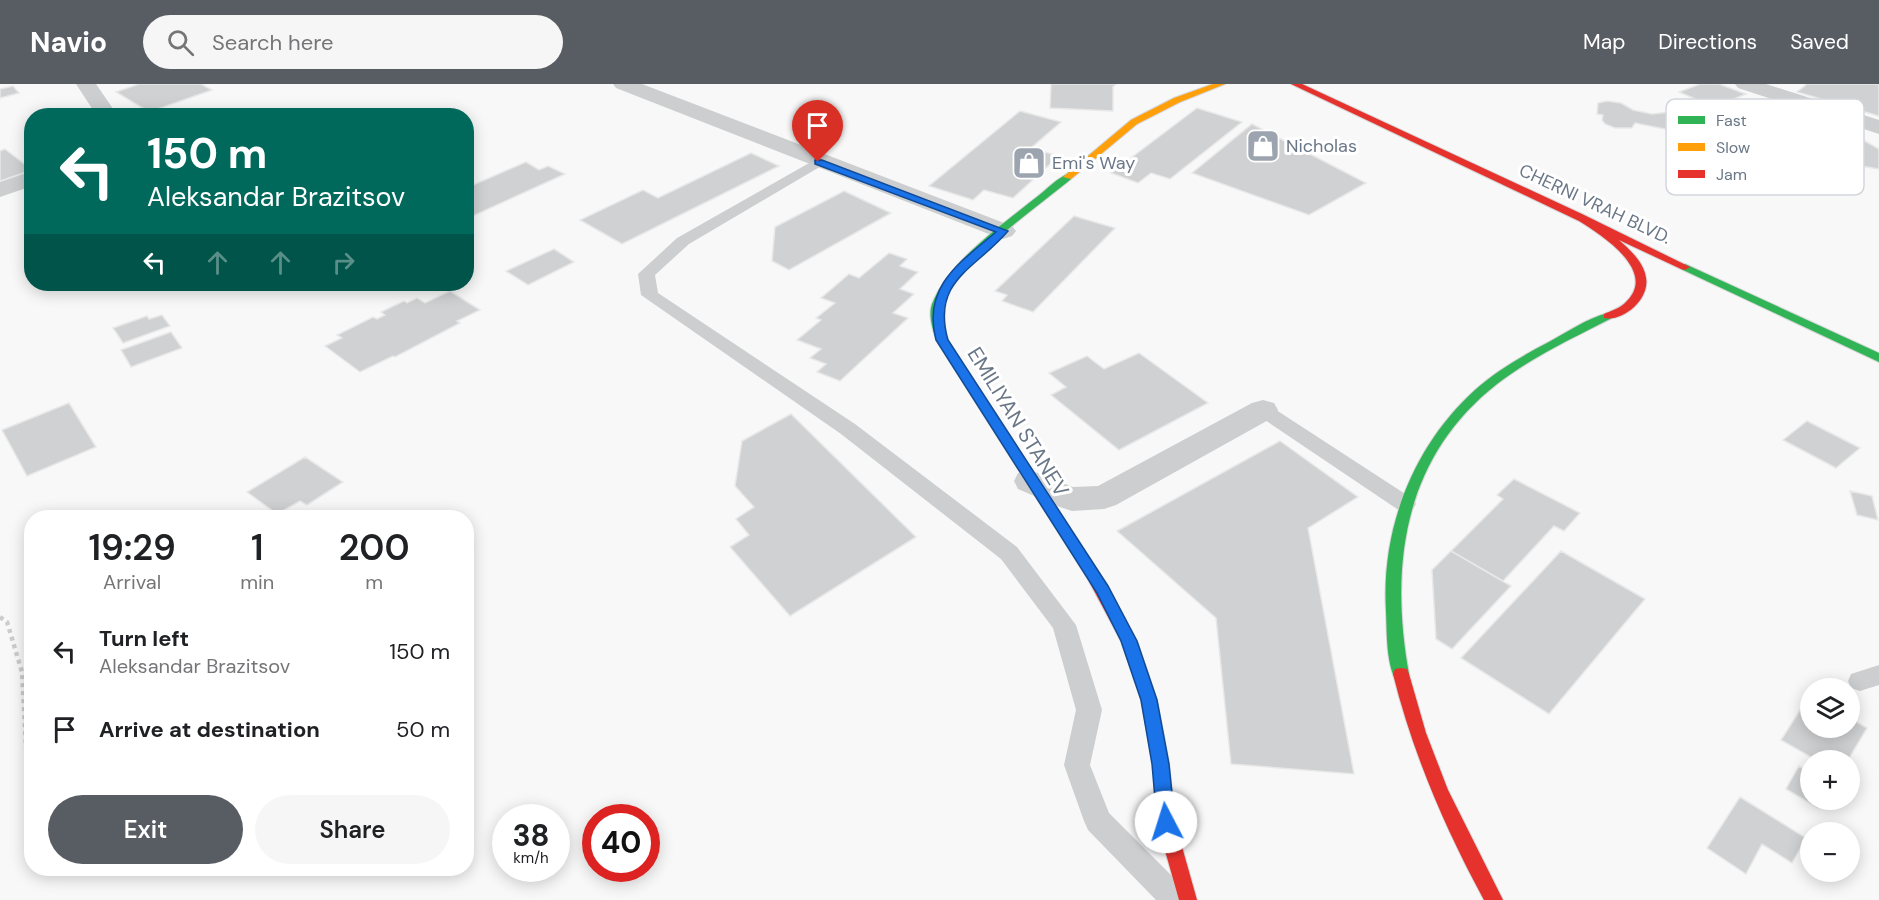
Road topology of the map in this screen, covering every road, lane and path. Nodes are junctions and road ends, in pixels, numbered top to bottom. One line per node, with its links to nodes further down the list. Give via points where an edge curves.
1 (114, 84): 6 (street)
2 (622, 84): 11 (street)
3 (1221, 84): 15 (main road, EMILIYAN STANEV, via 1134,122)
4 (1295, 84): 14 (main road, CHERNI VRAH BLVD.)
5 (1745, 84): 7 (street)
6 (89, 88): 8 (street)
7 (1792, 99)
8 (103, 108)
9 (1864, 122): 10 (street)
10 (1879, 127)
11 (818, 162): 15 (street); 22 (lane, via 683,241 646,274 650,295 848,429 1009,553 1064,625 1089,710 1077,765 1098,821)
12 (24, 181): 13 (street)
13 (0, 190)
14 (1578, 216): 16 (main road, CHERNI VRAH BLVD.); 19 (main road, via 1616,243 1640,268 1642,287 1638,297 1629,306 1521,364 1462,409 1441,433)
15 (1003, 231): 18 (main road, EMILIYAN STANEV, via 954,276 938,303 936,321 942,340)
16 (1879, 358)
17 (1263, 410): 18 (street, via 1104,497 1072,498); 19 (lane)
18 (1030, 481): 23 (main road, EMILIYAN STANEV, via 1102,590 1129,641 1149,700 1161,764 1166,822)
19 (1406, 504): 24 (main road, via 1393,554 1390,602 1396,658 1414,727 1439,795)
20 (0, 617): 21 (path, via 7,622 22,672)
21 (24, 709)
22 (1176, 900)
23 (1188, 900)
24 (1494, 900)

